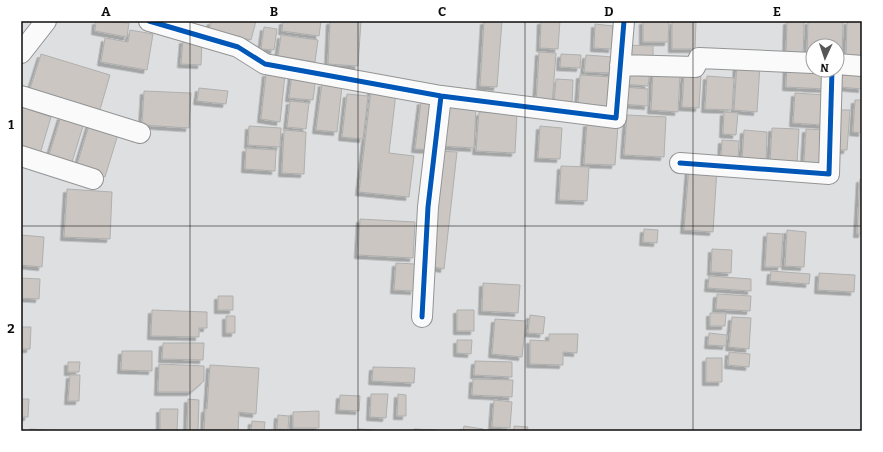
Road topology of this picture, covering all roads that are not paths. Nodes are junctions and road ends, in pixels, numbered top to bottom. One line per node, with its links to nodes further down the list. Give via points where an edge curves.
1 (46, 21): 4 (street)
2 (149, 21): 11 (street, via 238,47 265,64)
3 (624, 21): 6 (street)
4 (21, 53)
5 (805, 63): 6 (street, via 699,58 695,67)
6 (620, 65): 11 (street, via 616,118)
7 (845, 65): 8 (street)
8 (862, 66)
9 (832, 78): 14 (street, via 829,174)
10 (21, 96): 12 (street)
11 (440, 96): 16 (street, via 428,207)
12 (140, 133)
13 (21, 156): 15 (street)
14 (680, 163)
15 (93, 179)
16 (422, 317)

